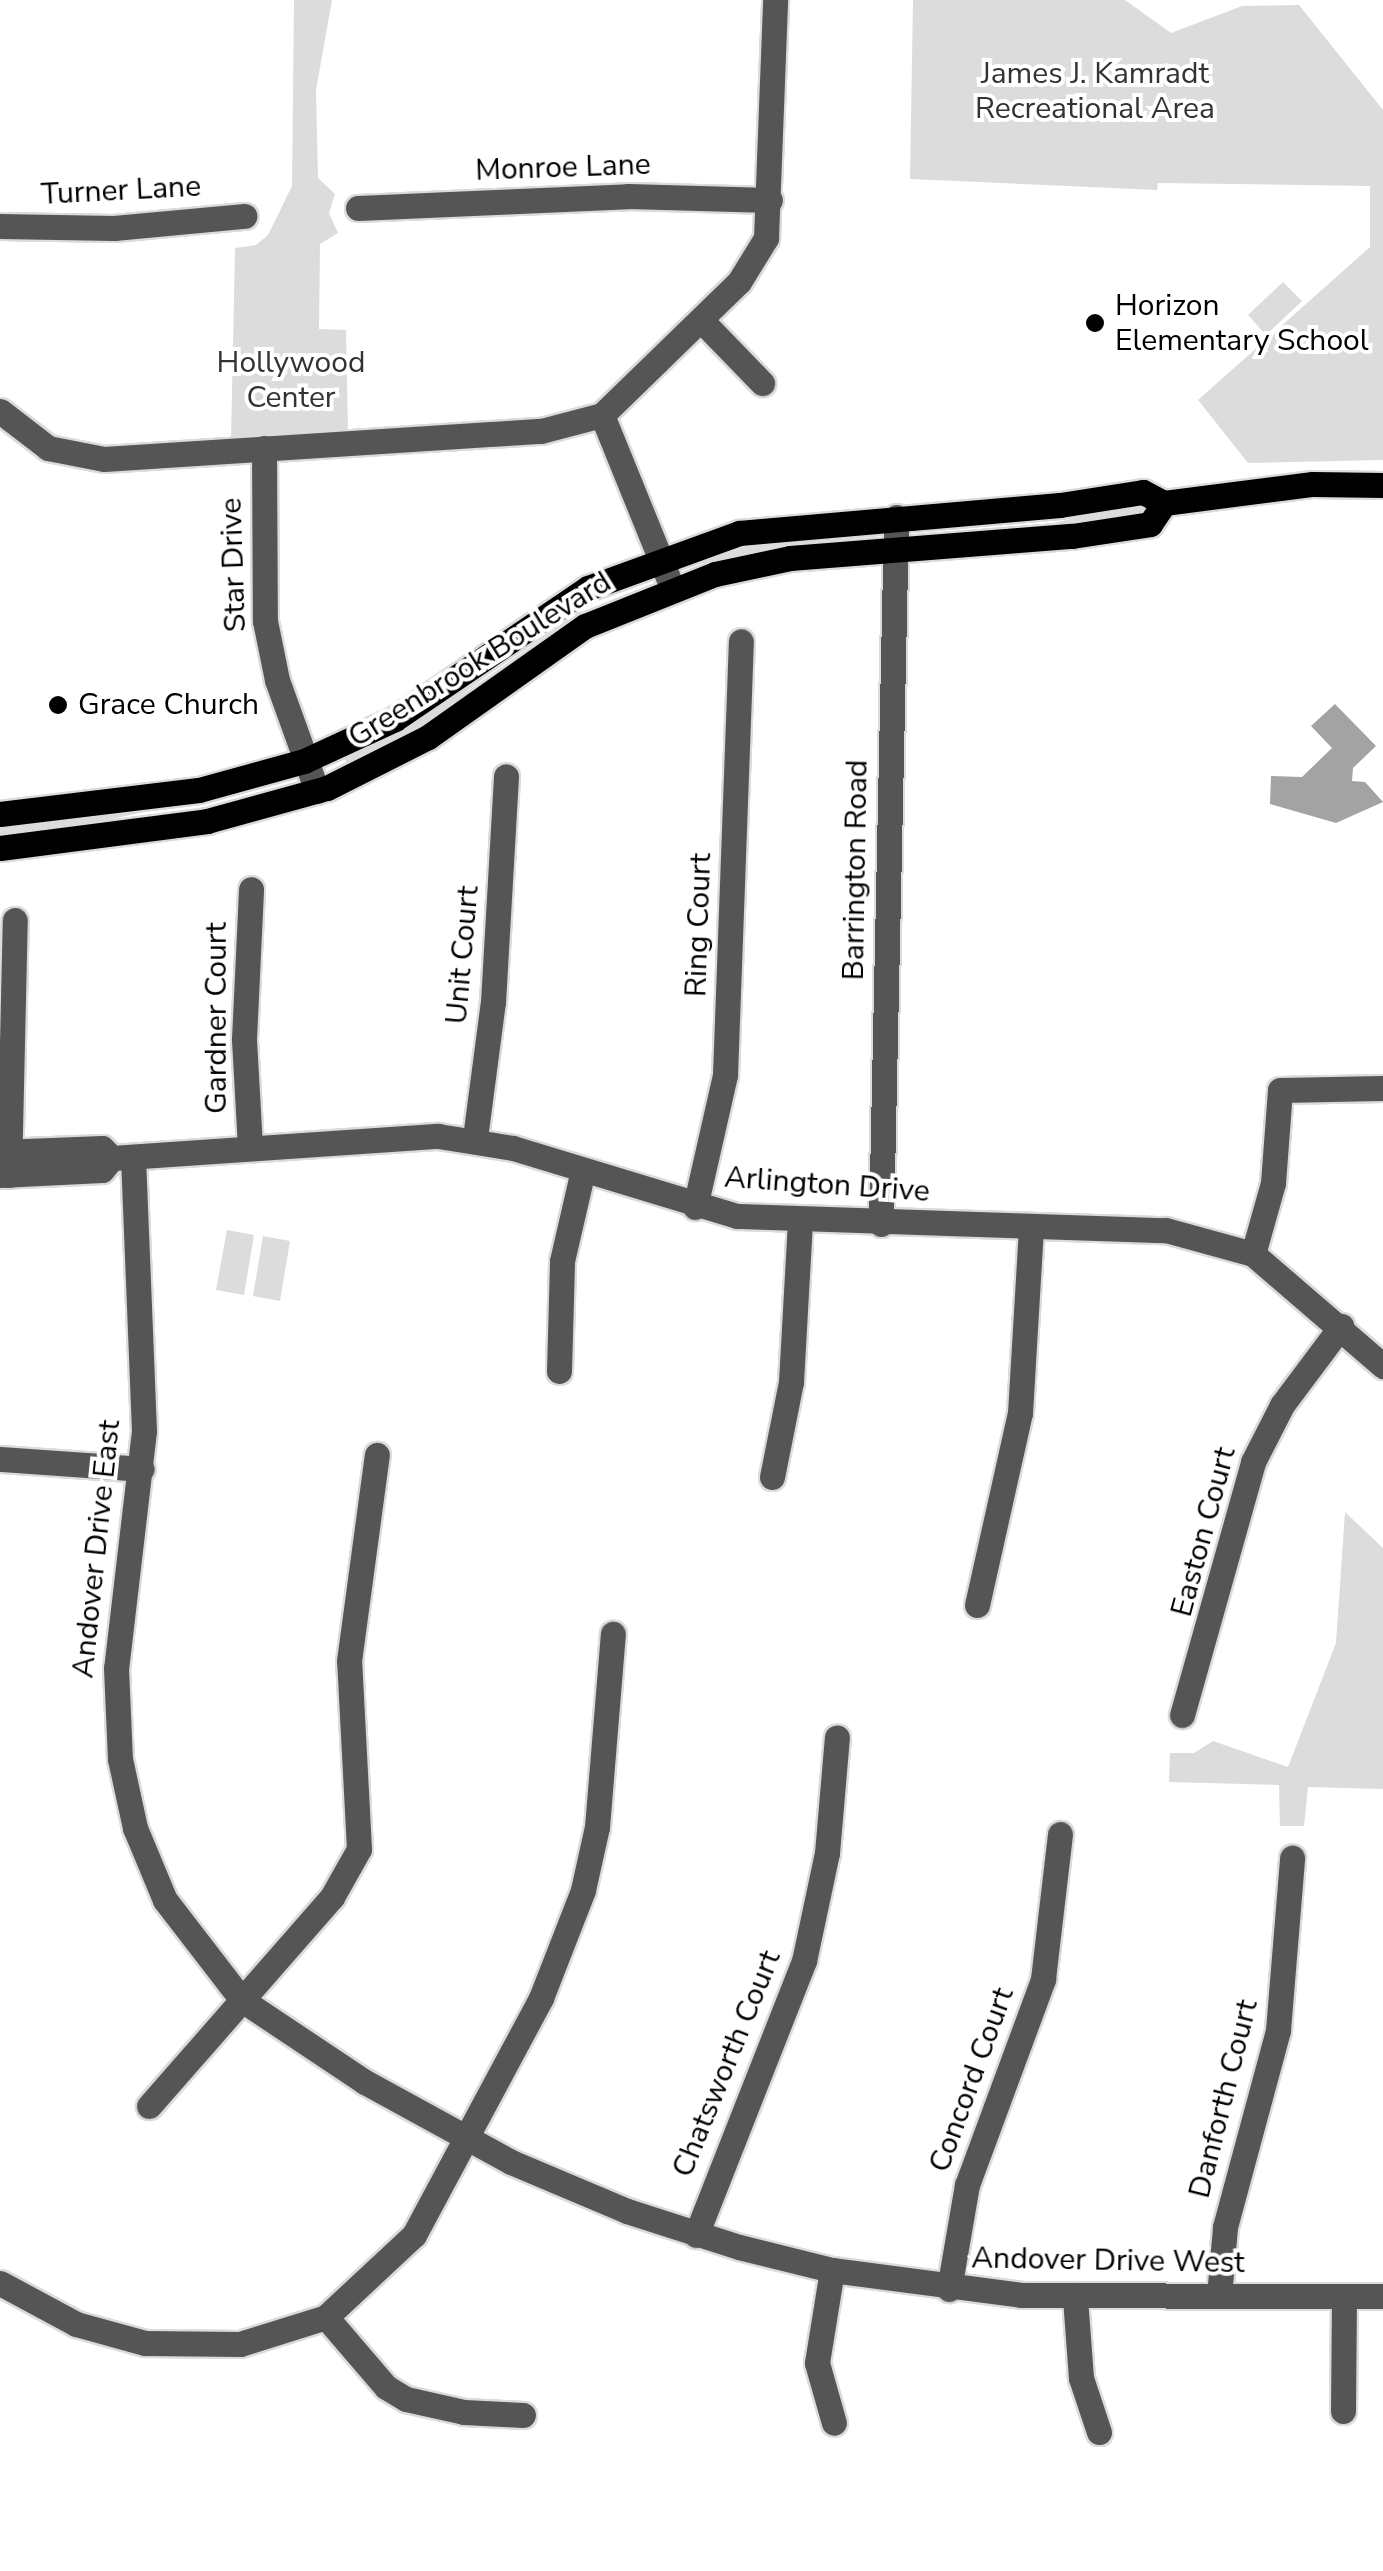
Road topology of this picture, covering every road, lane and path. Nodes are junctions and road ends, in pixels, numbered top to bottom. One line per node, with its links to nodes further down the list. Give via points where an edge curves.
1 (776, 0): 2 (street)
2 (770, 200): 3 (street, Monroe Lane, via 609,196); 6 (street, via 766,238 751,268)
3 (358, 208)
4 (244, 216): 5 (street, Turner Lane, via 114,228)
5 (0, 226)
6 (701, 320): 7 (street); 9 (street)
7 (762, 383)
8 (0, 411): 10 (street, via 35,441 82,458)
9 (602, 416): 10 (street, via 541,431); 15 (street)
10 (264, 448): 18 (street, Star Drive, via 264,621)
11 (1383, 485): 12 (main road, Greenbrook Boulevard, via 1313,484)
12 (1164, 503): 13 (main road, Greenbrook Boulevard, via 1143,492); 14 (main road, Greenbrook Boulevard, via 1150,524)
13 (896, 517): 14 (street, Barrington Road); 15 (main road, Greenbrook Boulevard, via 739,533)
14 (895, 551): 16 (main road, Greenbrook Boulevard, via 752,564); 33 (street, Barrington Road)
15 (661, 556): 16 (street); 18 (main road, Greenbrook Boulevard, via 560,603 395,719)
16 (672, 588): 20 (main road, Greenbrook Boulevard, via 586,626 428,736)
17 (741, 641): 31 (street, Ring Court, via 725,1075)
18 (304, 761): 20 (street, Star Drive); 21 (main road, Greenbrook Boulevard, via 199,790)
19 (506, 776): 26 (street, Unit Court, via 493,1002)
20 (317, 791): 22 (main road, Greenbrook Boulevard, via 207,821)
21 (0, 814)
22 (0, 848)
23 (251, 889): 27 (street, Gardner Court, via 244,1039)
24 (15, 920): 29 (street)
25 (1383, 1088): 35 (street, via 1280,1090 1272,1194)
26 (474, 1138): 27 (street, Arlington Drive); 30 (street, Arlington Drive)
27 (250, 1148): 28 (street, Arlington Drive)
28 (122, 1157): 29 (street, Arlington Drive, via 102,1148); 41 (street, Andover Drive East)
29 (4, 1164)
30 (583, 1170): 31 (street, Arlington Drive); 38 (street, via 562,1261)
31 (695, 1207): 32 (street, Arlington Drive)
32 (800, 1220): 33 (street, Arlington Drive); 42 (street, via 791,1382)
33 (881, 1224): 34 (street, Arlington Drive)
34 (1030, 1226): 35 (street, Arlington Drive, via 1166,1230); 43 (street, via 1020,1413)
35 (1253, 1254): 36 (street, Arlington Drive)
36 (1341, 1326): 37 (street, Arlington Drive); 45 (street, Easton Court, via 1282,1404 1254,1462)
37 (1383, 1366)
38 (559, 1371)
39 (378, 1455): 49 (street, via 349,1661 359,1849 332,1898)
40 (0, 1459): 41 (street)
41 (142, 1468): 49 (street, Andover Drive East, via 116,1668 128,1804 165,1900)
42 (772, 1476)
43 (977, 1606)
44 (613, 1634): 51 (street, via 597,1827 584,1890 561,1955)
45 (1182, 1716)
46 (837, 1737): 52 (street, Chatsworth Court, via 827,1853 804,1961)
47 (1060, 1834): 55 (street, Concord Court, via 1043,1979 967,2185)
48 (1292, 1858): 56 (street, Danforth Court, via 1278,2030 1225,2227)
49 (242, 2000): 50 (street); 51 (street, Andover Drive East)
50 (149, 2106)
51 (468, 2140): 52 (street, Andover Drive East, via 589,2197); 60 (street, via 414,2235)
52 (696, 2235): 53 (street, Andover Drive West)
53 (832, 2270): 55 (street, Andover Drive West); 63 (street, via 817,2363)
54 (0, 2283): 60 (street, via 76,2324 176,2346 240,2344)
55 (949, 2289): 58 (street, Andover Drive West)
56 (1219, 2296): 58 (street, Andover Drive West); 59 (street, Andover Drive West)
57 (1383, 2296): 59 (street, Andover Drive West)
58 (1075, 2298): 64 (street, via 1081,2378)
59 (1344, 2300): 61 (street)
60 (326, 2317): 62 (street, via 386,2387 406,2398 464,2412)
61 (1342, 2411)
62 (523, 2416)
63 (834, 2423)
64 (1099, 2432)

